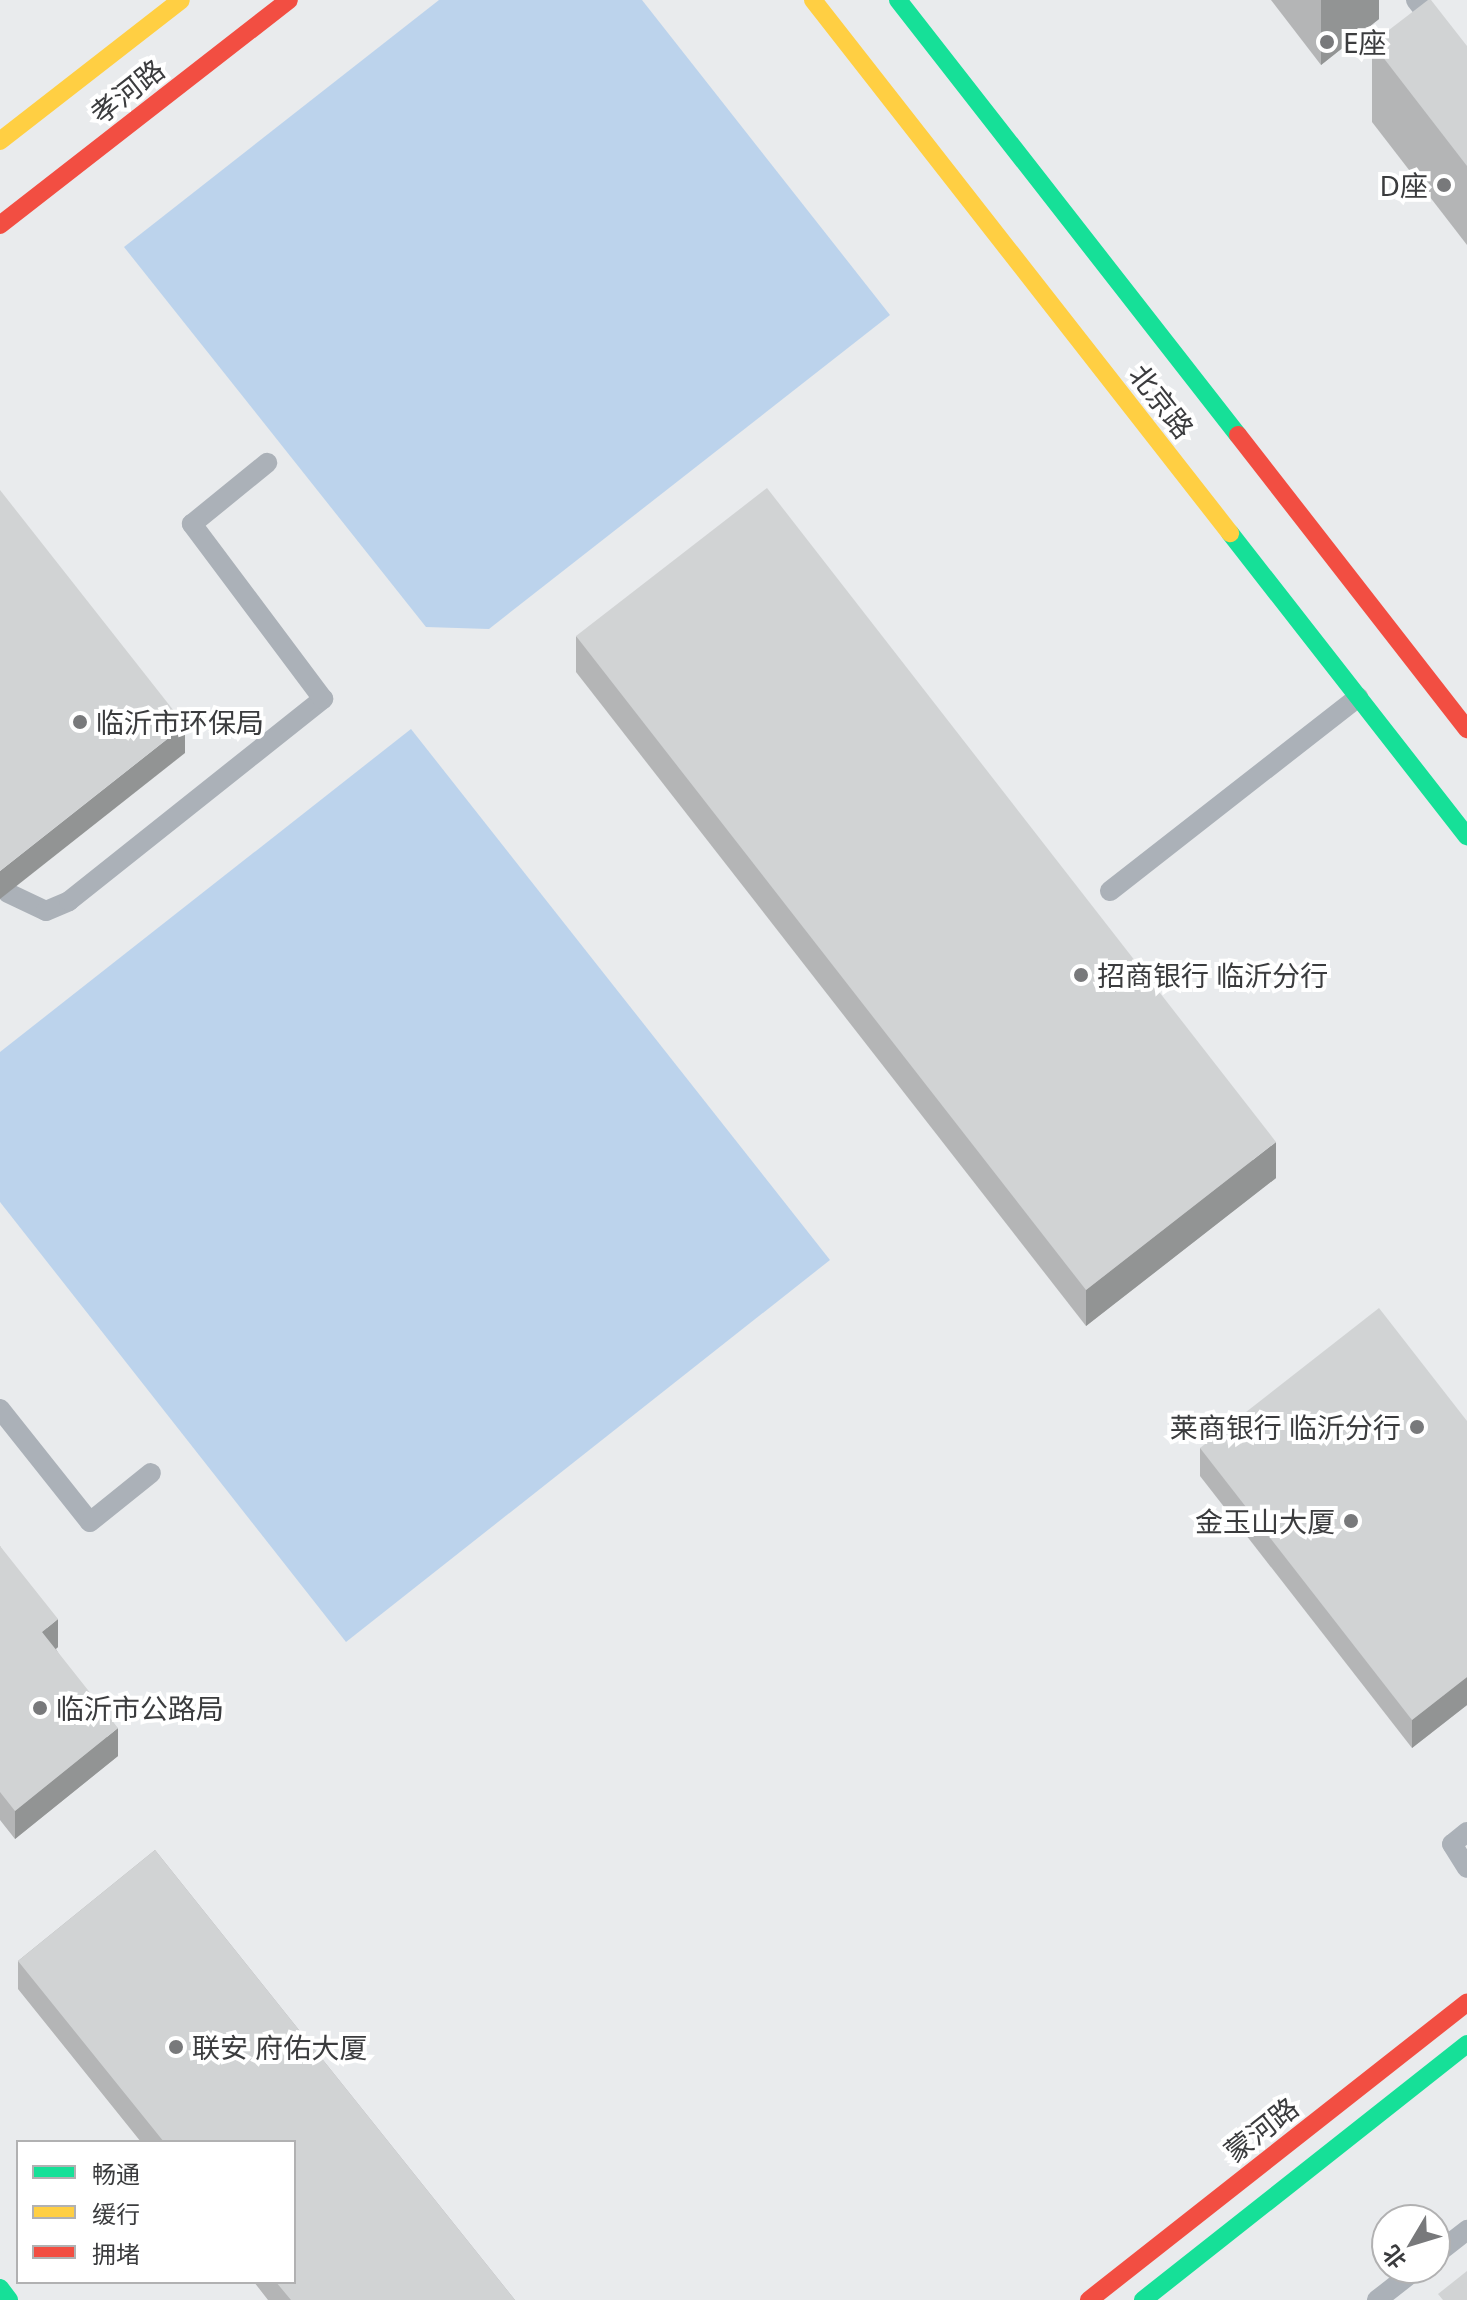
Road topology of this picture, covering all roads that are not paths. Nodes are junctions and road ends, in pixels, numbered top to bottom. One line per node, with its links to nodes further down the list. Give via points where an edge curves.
1 (181, 0): 7 (main road, 孝河路)
2 (289, 0): 8 (main road, 孝河路)
3 (813, 0): 10 (main road, 北京路)
4 (898, 0): 11 (main road, 北京路)
5 (1416, 0): 6 (lane)
6 (1467, 65)
7 (2, 134)
8 (0, 225)
9 (267, 463): 14 (lane, via 192,524 323,699 69,901 46,911)
10 (1358, 697): 12 (main road, 北京路); 13 (lane)
11 (1467, 729)
12 (1467, 836)
13 (1110, 891)
14 (8, 893)
15 (0, 1409): 16 (lane, via 90,1522)
16 (151, 1473)
17 (1467, 1832): 18 (lane, via 1452,1844)
18 (1467, 1868)
19 (1467, 2003): 26 (main road, 蒙河路)
20 (1467, 2044): 27 (main road)
21 (1467, 2230): 22 (lane)
22 (1451, 2242)
23 (1398, 2284): 28 (lane)
24 (0, 2288): 25 (main road)
25 (9, 2300)
26 (1089, 2300)
27 (1143, 2300)
28 (1377, 2300)

